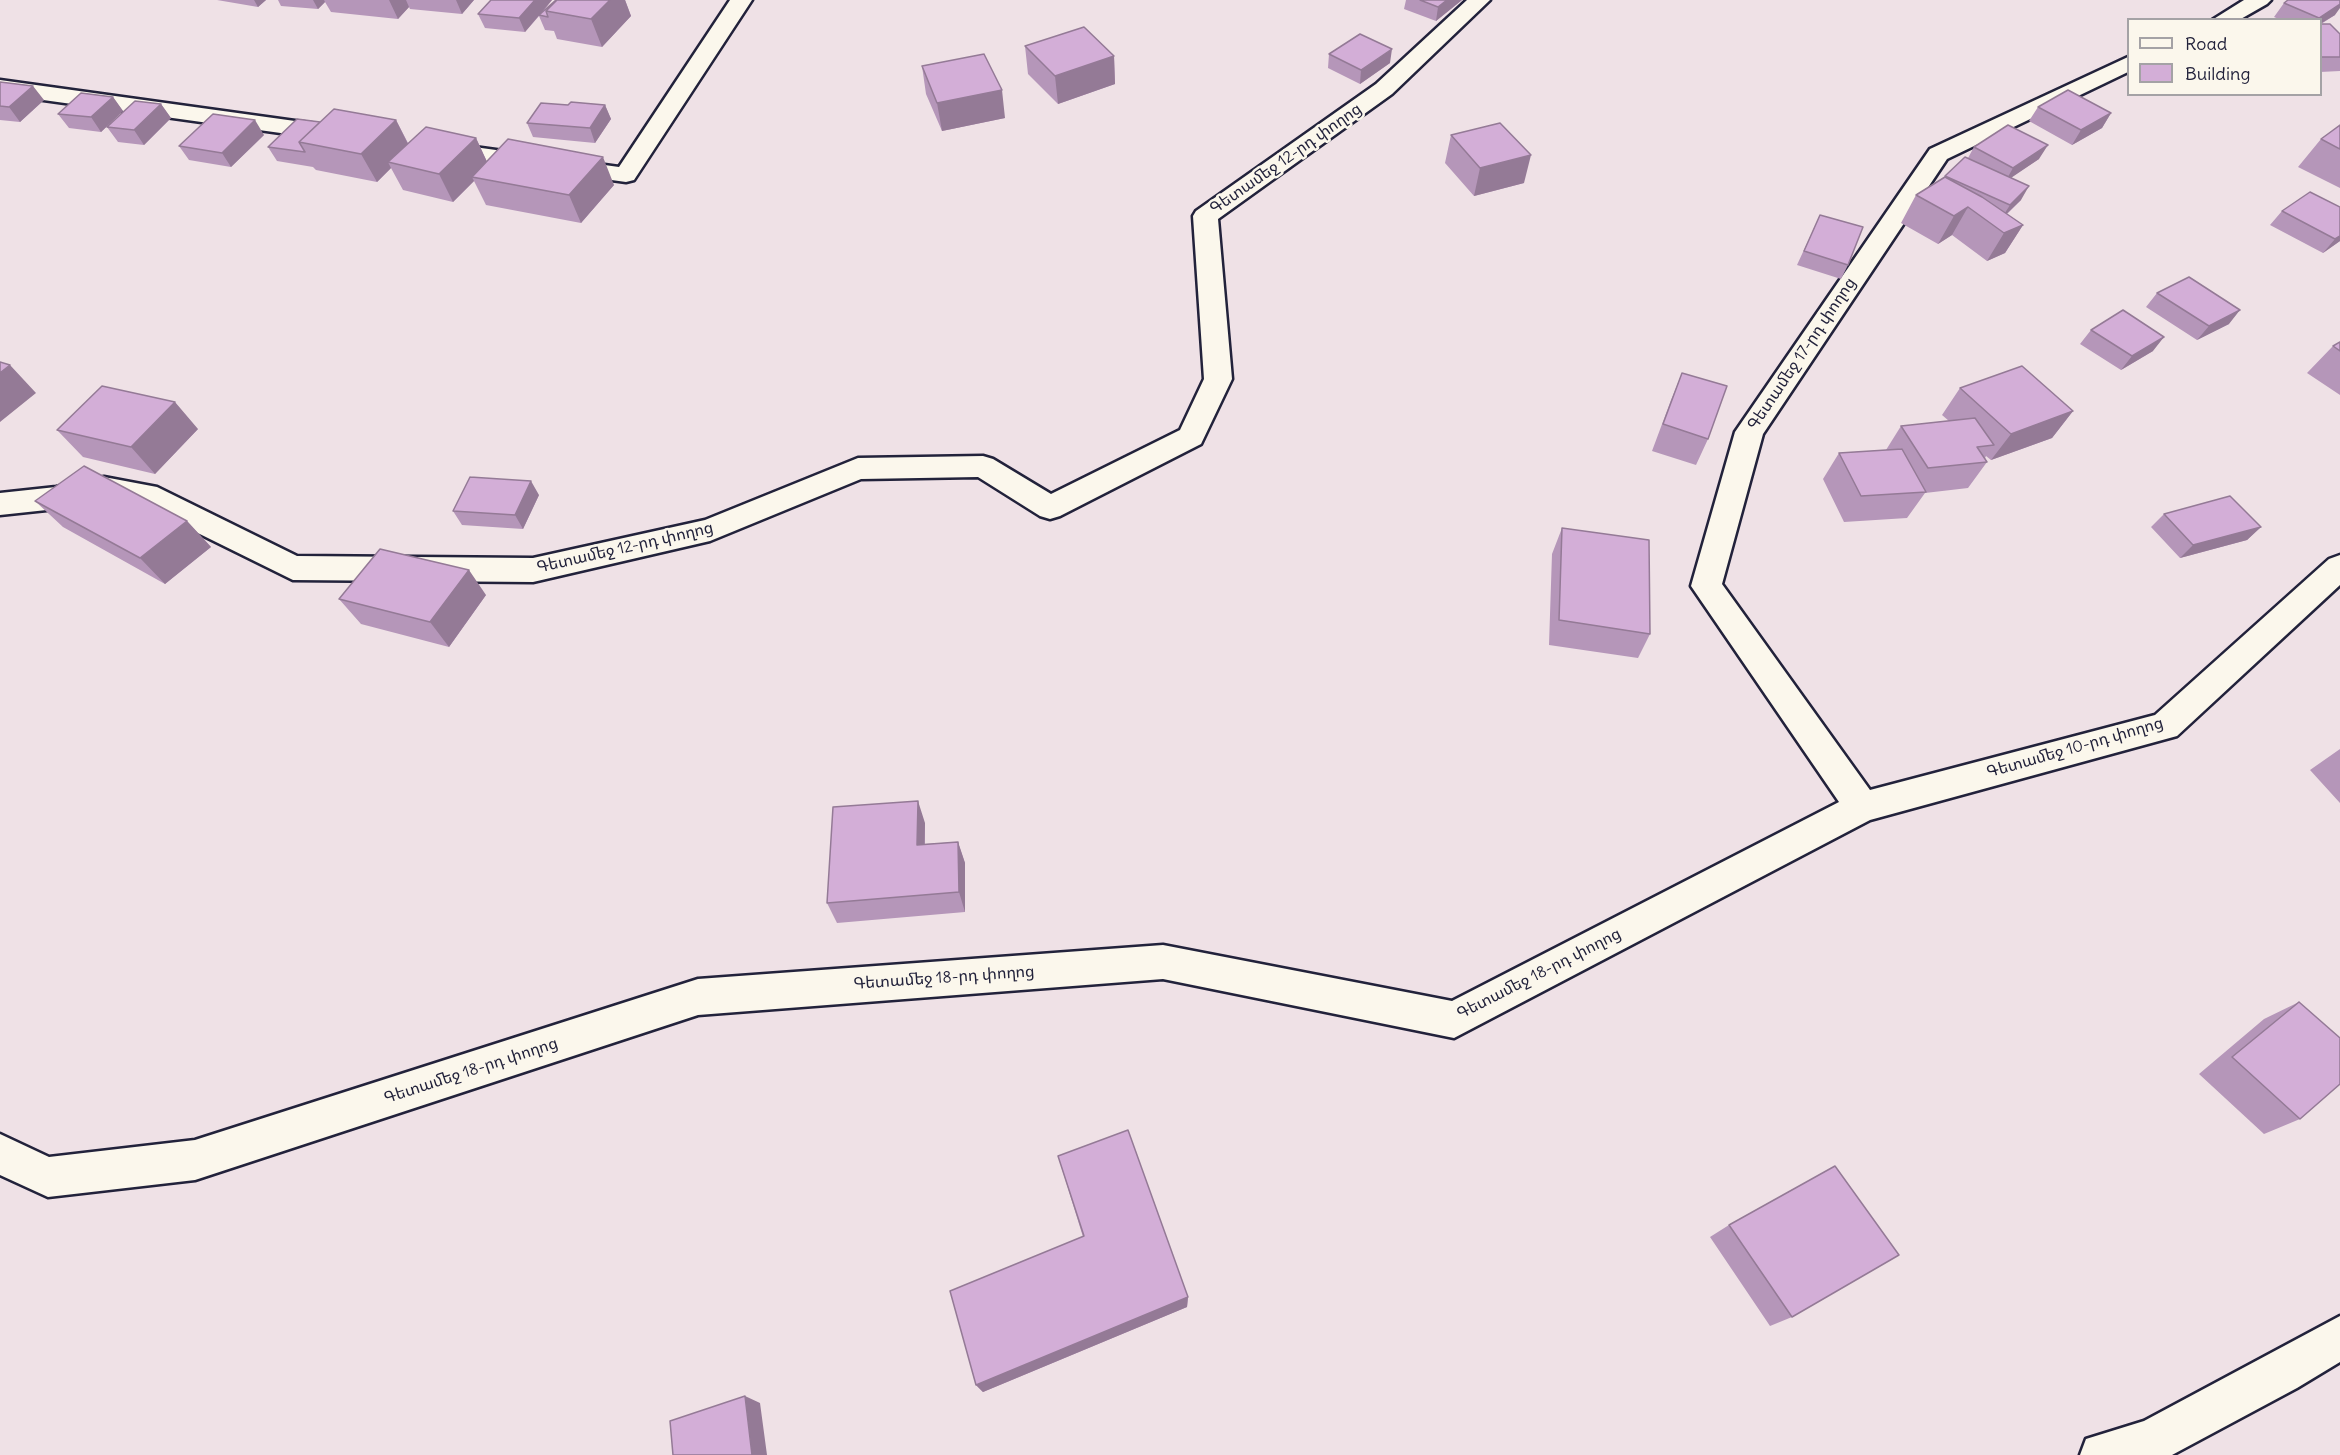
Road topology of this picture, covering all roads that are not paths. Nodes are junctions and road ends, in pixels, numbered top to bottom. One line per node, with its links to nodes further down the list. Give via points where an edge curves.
1 (741, 0): 8 (street, via 626,175)
2 (1479, 0): 9 (street, Գետամեջ 12-րդ փողոց, via 1384,89 1205,216 1218,378 1191,437 1050,508 982,466 858,468 710,530 533,570 293,568 147,495 104,488)
3 (2260, 0): 4 (street)
4 (2226, 18)
5 (2127, 64): 11 (street, Գետամեջ 17-րդ փողոց, via 1938,154 1749,432 1706,586)
6 (0, 87): 7 (street)
7 (354, 137)
8 (413, 145)
9 (0, 504)
10 (2340, 567): 11 (street, Գետամեջ 10-րդ փողոց, via 2165,726)
11 (1863, 807): 12 (street, Գետամեջ 18-րդ փողոց, via 1454,1020 1163,962 698,997 195,1160 48,1177)
12 (0, 1154)
13 (2340, 1337): 14 (street, via 2282,1373 2151,1442)
14 (2102, 1455)

